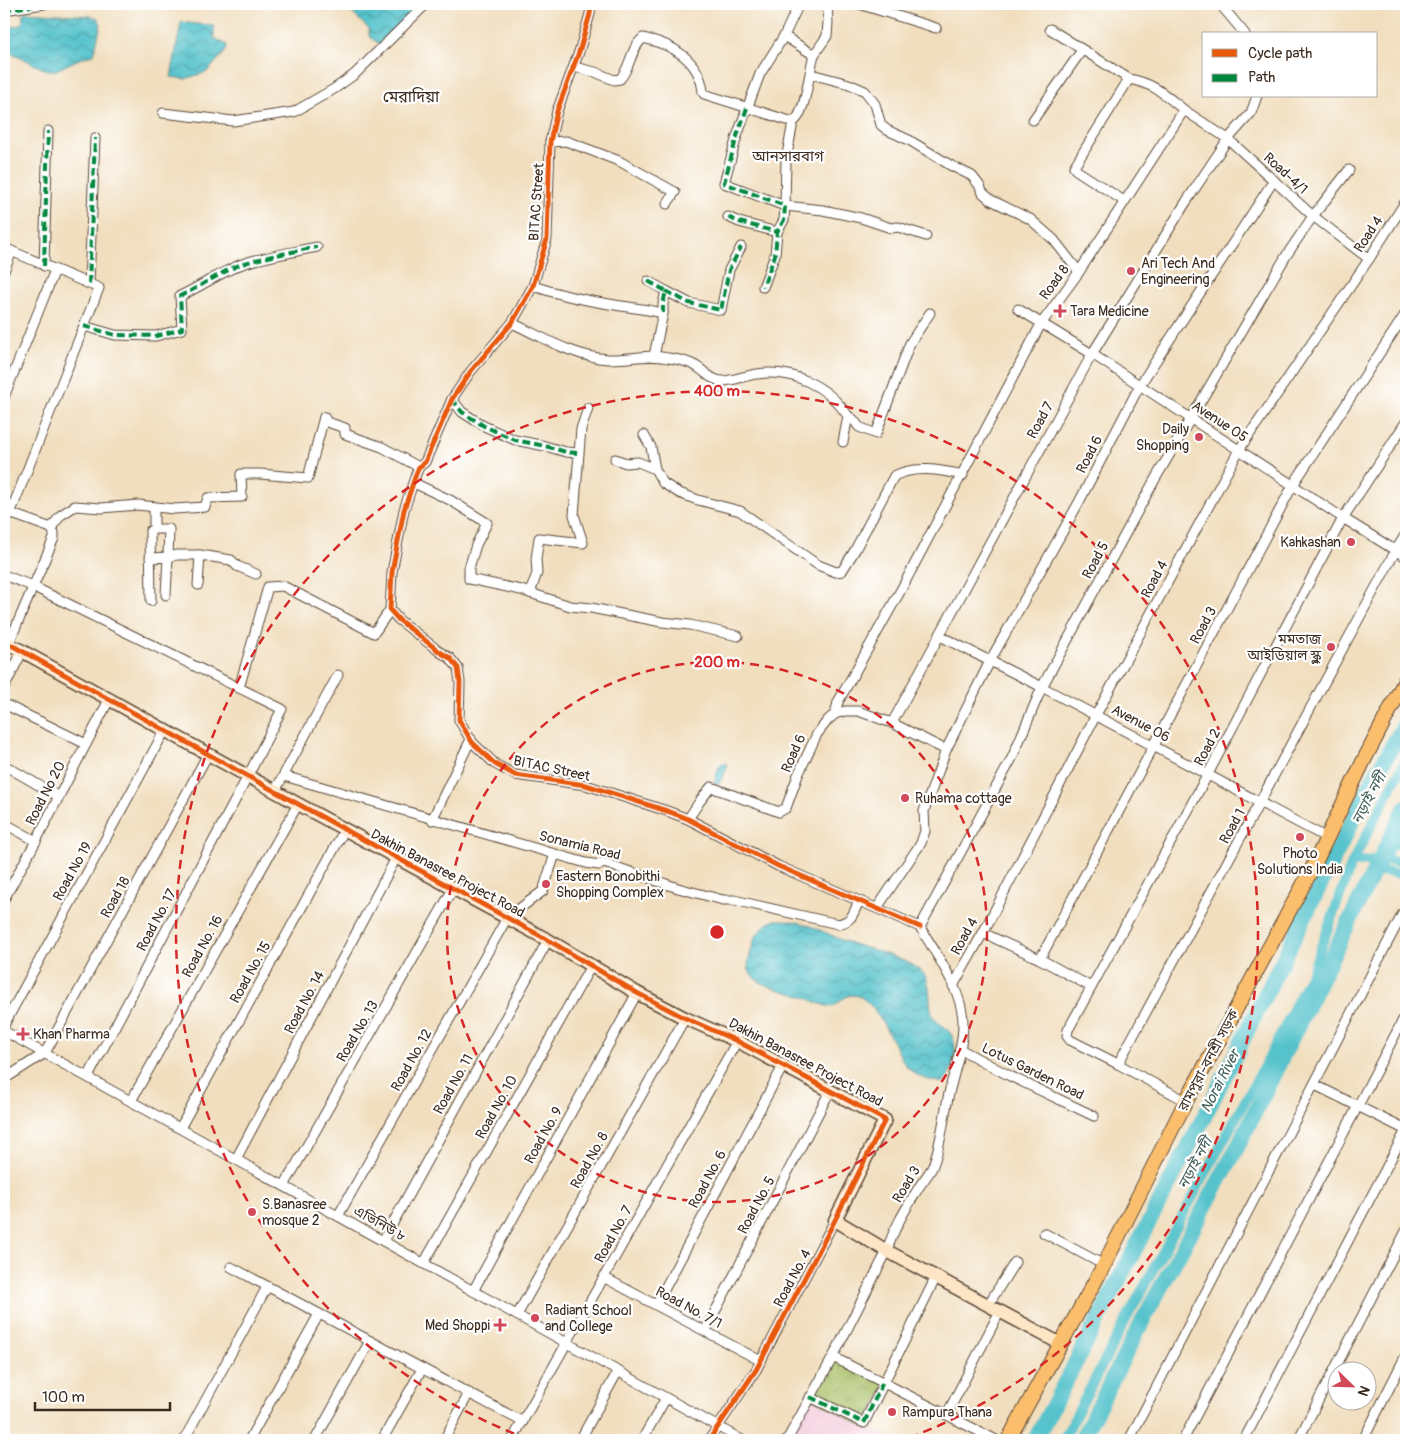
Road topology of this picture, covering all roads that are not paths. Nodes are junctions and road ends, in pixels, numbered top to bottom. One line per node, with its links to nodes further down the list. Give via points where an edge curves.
1 (44, 4): 8 (street)
2 (426, 4): 21 (street, via 354,74 294,112 233,121)
3 (590, 4): 15 (street, BITAC Street)
4 (799, 4): 12 (street)
5 (827, 4): 14 (street, via 826,36)
6 (859, 4): 9 (street)
7 (1220, 4): 11 (street)
8 (4, 10)
9 (936, 28)
10 (1050, 29): 13 (street, Road-4/1)
11 (1244, 32)
12 (784, 36): 14 (street); 19 (street, via 760,74)
13 (1082, 50): 17 (street, Road-4/1); 22 (street)
14 (814, 55): 16 (street)
15 (574, 67): 19 (street, via 620,79 639,42 643,38 653,40 667,45 692,64 699,73 704,94); 27 (street, BITAC Street, via 557,111)
16 (811, 74): 23 (street, via 801,110); 45 (street, via 865,91 875,104 881,126 972,176 992,200 1030,219 1054,240)
17 (1129, 79): 20 (street, Road-4/1, via 1155,87); 31 (street, via 1074,167)
18 (1256, 98): 26 (street, Road 7, via 1251,113)
19 (748, 108): 23 (street); 33 (street, via 724,183)
20 (1182, 112): 26 (street, Road-4/1); 31 (street, Road 8)
21 (163, 113)
22 (1033, 120)
23 (793, 122): 33 (street, via 786,160)
24 (48, 131): 42 (street)
25 (95, 138): 47 (street)
26 (1228, 139): 29 (street, Road-4/1); 58 (street, Road 7)
27 (550, 142): 32 (street, via 566,141 636,170 675,192); 48 (street, BITAC Street, via 547,239)
28 (1349, 170): 34 (street, Road 5)
29 (1274, 180): 34 (street, Road-4/1); 60 (street, Road 6)
30 (1406, 200): 41 (street, Road 4)
31 (1124, 201): 45 (street, Road 8)
32 (667, 204)
33 (785, 206): 36 (street, via 784,220); 37 (street, via 861,218)
34 (1313, 216): 41 (street, Road-4/1); 65 (street, Road 5)
35 (728, 217): 36 (street)
36 (778, 232): 49 (street, via 775,255)
37 (926, 236)
38 (317, 247): 57 (street, via 245,263 180,296 182,330 156,336 115,335)
39 (741, 247): 50 (street, via 730,270 721,310 689,304)
40 (8, 249): 42 (street); 43 (street)
41 (1369, 259): 69 (street, Road 4)
42 (44, 266): 44 (street)
43 (4, 270)
44 (55, 270): 47 (street); 61 (street)
45 (1079, 272): 56 (street, Road 8)
46 (648, 281): 50 (street)
47 (89, 284): 57 (street, via 99,288)
48 (533, 286): 52 (street); 55 (street, BITAC Street)
49 (763, 287)
50 (666, 291): 52 (street)
51 (1018, 309): 56 (street, Avenue 05)
52 (663, 313): 59 (street)
53 (930, 313): 64 (street, via 910,343 876,434 859,427)
54 (1406, 314): 76 (street, Road 3)
55 (512, 323): 59 (street, via 579,354 610,359); 62 (street, BITAC Street)
56 (1041, 324): 58 (street, Avenue 05); 74 (street, Road 8)
57 (84, 326): 78 (street)
58 (1092, 354): 60 (street, Avenue 05); 97 (street, Road 7)
59 (654, 356): 64 (street, via 687,362 724,382 757,374 804,379 826,391)
60 (1140, 385): 65 (street, Avenue 05); 100 (street, Road 6)
61 (4, 397)
62 (452, 399): 70 (street, via 462,412 515,440); 72 (street, BITAC Street, via 425,462)
63 (588, 408): 70 (street)
64 (848, 416): 68 (street)
65 (1190, 418): 69 (street, Avenue 05); 103 (street, Road 5)
66 (1406, 422): 79 (street, Road 2)
67 (644, 435): 73 (street, via 651,447)
68 (843, 442)
69 (1239, 450): 76 (street, Avenue 05); 109 (street, Road 4)
70 (578, 453): 92 (street, via 574,515 583,543 539,538 537,573)
71 (615, 459): 73 (street, via 626,463 638,462)
72 (419, 467): 75 (street, BITAC Street); 77 (street, via 382,447 345,434 345,428 327,422 324,417 308,478 241,474 242,497 208,498 205,507)
73 (655, 469): 74 (street, via 664,483 679,493 740,511 818,564 836,572 842,571 855,550 894,476 912,470 940,470)
74 (963, 475): 108 (street, Road 8, via 838,702)
75 (414, 483): 92 (street, via 487,523 476,545 469,579); 95 (street, BITAC Street, via 402,518 392,572)
76 (1293, 484): 79 (street, Avenue 05); 114 (street, Road 3)
77 (154, 507): 80 (street, via 75,506); 81 (street)
78 (7, 512): 80 (street)
79 (1343, 518): 83 (street, Avenue 05); 118 (street, Road 2)
80 (51, 528): 91 (street, via 54,538)
81 (154, 529): 85 (street, via 169,529); 87 (street, via 150,531)
82 (1406, 534): 83 (street, Road 1)
83 (1396, 550): 86 (street, Avenue 05); 123 (street, Road 1)
84 (200, 555): 85 (street); 88 (street, via 230,560); 90 (street)
85 (168, 557): 87 (street); 93 (street)
86 (1406, 557)
87 (150, 558): 94 (street)
88 (256, 574)
89 (4, 575): 91 (street)
90 (198, 585)
91 (32, 586): 98 (street); 105 (street)
92 (530, 593): 96 (street, via 570,606)
93 (166, 595)
94 (151, 601)
95 (390, 610): 105 (street, via 374,633 283,586 268,587); 112 (street, BITAC Street, via 458,668 459,720)
96 (738, 636)
97 (940, 636): 100 (street, Avenue 06); 110 (street, Road 7)
98 (6, 642): 99 (street, Dakhin Banasree Project Road)
99 (23, 650): 104 (street); 106 (street, Dakhin Banasree Project Road)
100 (990, 661): 103 (street, Avenue 06); 115 (street, Road 6)
101 (338, 674): 120 (street)
102 (1406, 679): 129 (main road, রামপুরা-বনশ্রী সড়ক)
103 (1042, 687): 109 (street, Avenue 06); 139 (street, Road 5, via 1012,758)
104 (4, 688)
105 (239, 688): 119 (street, Road No. 17, via 282,709)
106 (110, 698): 111 (street, Dakhin Banasree Project Road); 113 (street, Road No 20)
107 (4, 704): 113 (street)
108 (835, 714): 110 (street, via 858,711); 125 (street, Road 6, via 817,734 786,808 779,812 711,787)
109 (1096, 715): 114 (street, Avenue 06); 140 (street, Road 4)
110 (892, 723): 115 (street)
111 (165, 730): 116 (street, Dakhin Banasree Project Road); 149 (street, Road No 19)
112 (471, 739): 125 (street, BITAC Street, via 494,764 515,774 586,785); 126 (street)
113 (86, 744): 122 (street, Road No 20)
114 (1154, 746): 118 (street, Avenue 06); 142 (street, Road 3)
115 (946, 750): 136 (street, Road 6, via 924,811 925,831 921,843)
116 (208, 754): 119 (street, Dakhin Banasree Project Road); 153 (street, Road 18)
117 (4, 765): 122 (street)
118 (1208, 774): 123 (street, Avenue 06); 145 (street, Road 2)
119 (248, 776): 121 (street, Dakhin Banasree Project Road); 156 (street, Road No. 17)
120 (284, 776): 121 (street); 126 (street, Sonamia Road)
121 (275, 791): 124 (street, Dakhin Banasree Project Road)
122 (58, 797): 130 (street, Road No 20)
123 (1260, 803): 129 (street, Avenue 06); 154 (street, Road 1)
124 (298, 804): 128 (street, Dakhin Banasree Project Road); 160 (street, Road No. 16)
125 (688, 819): 135 (street, BITAC Street, via 778,866)
126 (432, 820): 131 (street, Sonamia Road)
127 (4, 823): 130 (street)
128 (345, 829): 132 (street, Dakhin Banasree Project Road); 165 (street, Road No. 15)
129 (1327, 838): 161 (main road, রামপুরা-বনশ্রী সড়ক)
130 (36, 841): 134 (street, Road No 20)
131 (555, 854): 135 (street, Sonamia Road, via 599,865 604,863 723,900 838,924 852,917); 138 (street, via 543,891)
132 (396, 858): 133 (street, Dakhin Banasree Project Road); 167 (street, Road No. 14)
133 (453, 889): 138 (street, Dakhin Banasree Project Road); 168 (street, Road No. 13)
134 (4, 899)
135 (859, 901): 136 (street, BITAC Street)
136 (877, 908): 139 (street, BITAC Street)
137 (1406, 913): 158 (street)
138 (507, 918): 141 (street, Dakhin Banasree Project Road); 169 (street, Road No. 12)
139 (920, 927): 144 (street, Road 3, via 937,953)
140 (982, 933): 142 (street); 144 (street, Road 4)
141 (548, 940): 143 (street, Dakhin Banasree Project Road); 173 (street, Road No. 11)
142 (1040, 959): 145 (street)
143 (592, 964): 146 (street, Dakhin Banasree Project Road); 176 (street, Road No. 10)
144 (952, 986): 152 (street, Road 3, via 960,1003 963,1022)
145 (1091, 988): 154 (street, Road 2, via 1067,1036)
146 (637, 993): 148 (street, Dakhin Banasree Project Road); 182 (street, Road No. 9)
147 (1406, 1014): 162 (street)
148 (686, 1018): 151 (street, Dakhin Banasree Project Road); 187 (street, Road No. 8)
149 (4, 1024)
150 (4, 1030): 153 (street, এভিনিউ ৮)
151 (737, 1041): 155 (street, Dakhin Banasree Project Road); 179 (street, Road No. 7)
152 (960, 1049): 163 (street, Lotus Garden Road); 174 (street, Road 3, via 935,1160 902,1216)
153 (45, 1053): 156 (street, এভিনিউ ৮); 157 (street)
154 (1118, 1064): 161 (street)
155 (783, 1066): 159 (street, Dakhin Banasree Project Road); 183 (street, Road No. 6)
156 (88, 1077): 160 (street, এভিনিউ ৮)
157 (4, 1078)
158 (1315, 1085): 162 (street); 217 (street)
159 (830, 1091): 164 (street, Dakhin Banasree Project Road); 188 (street, Road No. 5)
160 (131, 1101): 165 (street, এভিনিউ ৮)
161 (1186, 1101): 177 (main road, রামপুরা-বনশ্রী সড়ক)
162 (1359, 1107): 166 (street); 218 (street)
163 (1094, 1116)
164 (885, 1120): 170 (street, Road No. 4)
165 (180, 1128): 167 (street, এভিনিউ ৮)
166 (1406, 1130): 219 (street)
167 (236, 1159): 168 (street, এভিনিউ ৮)
168 (284, 1186): 169 (street, এভিনিউ ৮)
169 (338, 1216): 173 (street, এভিনিউ ৮)
170 (835, 1220): 174 (street); 194 (street, Road No. 4)
171 (1406, 1232): 220 (street)
172 (1044, 1233): 177 (street)
173 (383, 1241): 176 (street, এভিনিউ ৮)
174 (887, 1251): 180 (street); 193 (street, Road 3)
175 (1015, 1262): 184 (street)
176 (424, 1263): 182 (street, এভিনিউ ৮)
177 (1104, 1265): 191 (main road, রামপুরা-বনশ্রী সড়ক)
178 (231, 1267): 181 (street)
179 (605, 1278): 183 (street, Road No. 7/1); 190 (street, Road No. 7)
180 (936, 1278): 184 (street); 197 (street)
181 (267, 1286): 186 (street); 204 (street)
182 (474, 1291): 187 (street, এভিনিউ ৮)
183 (656, 1305): 188 (street, Road No. 7/1)
184 (988, 1305): 185 (street)
185 (1000, 1312): 191 (street); 201 (street)
186 (319, 1314): 189 (street); 205 (street)
187 (517, 1315): 190 (street, এভিনিউ ৮)
188 (705, 1331): 194 (street, Road No. 7/1)
189 (370, 1341): 195 (street); 206 (street)
190 (567, 1343): 196 (street, এভিনিউ ৮); 202 (street, Road No. 7)
191 (1061, 1344): 216 (main road, রামপুরা-বনশ্রী সড়ক)
192 (1406, 1355): 221 (street)
193 (833, 1357): 197 (street); 199 (street, Road 3)
194 (761, 1360): 203 (street, Road No. 4)
195 (422, 1369): 198 (street); 207 (street)
196 (618, 1371): 200 (street, এভিনিউ ৮); 210 (street)
197 (883, 1382): 199 (street, via 864,1423); 201 (street)
198 (469, 1393): 202 (street); 208 (street)
199 (810, 1397): 214 (street, Road 3)
200 (666, 1398): 203 (street, এভিনিউ ৮); 211 (street)
201 (947, 1414): 215 (street)
202 (523, 1422): 209 (street, Road No. 7)
203 (717, 1426): 212 (street, Road No. 4); 213 (street, এভিনিউ ৮)
204 (184, 1440)
205 (249, 1440)
206 (315, 1440)
207 (382, 1440)
208 (444, 1440)
209 (512, 1440)
210 (580, 1440)
211 (642, 1440)
212 (709, 1440)
213 (742, 1440)
214 (787, 1440)
215 (996, 1440)
216 (1008, 1440)
217 (1129, 1440)
218 (1184, 1440)
219 (1244, 1440)
220 (1298, 1440)
221 (1363, 1440)

